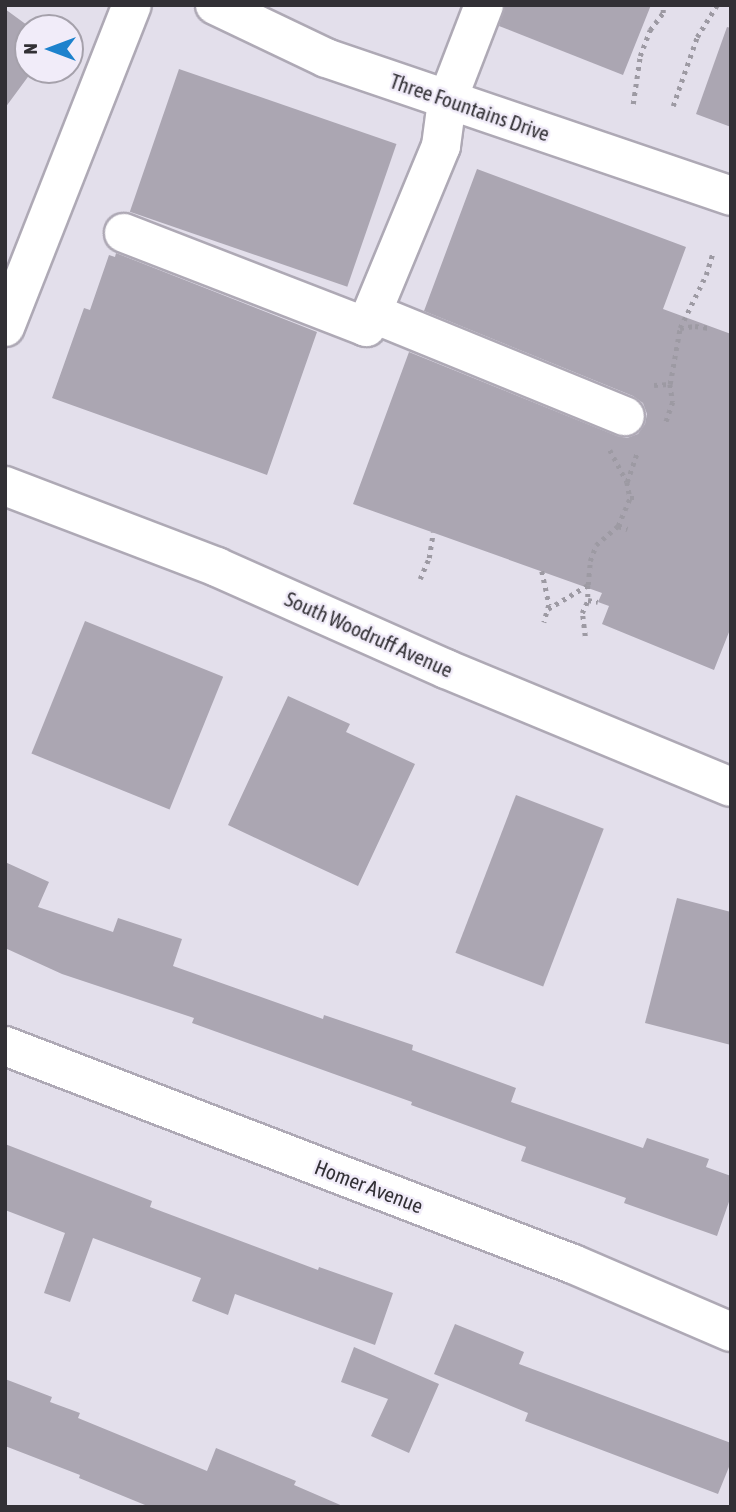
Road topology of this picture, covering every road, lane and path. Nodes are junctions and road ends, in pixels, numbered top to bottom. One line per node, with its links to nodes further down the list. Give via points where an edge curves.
1 (132, 5): 13 (street)
2 (215, 5): 6 (street, Three Fountains Drive, via 326,58)
3 (484, 5): 6 (street)
4 (663, 5): 7 (path, via 640,56)
5 (717, 5): 8 (path, via 697,37)
6 (447, 101): 9 (street, Three Fountains Drive); 12 (street, via 441,146)
7 (633, 104)
8 (673, 106)
9 (731, 197)
10 (124, 233): 12 (street, via 366,327)
11 (712, 255): 14 (path)
12 (372, 313): 19 (street)
13 (5, 327)
14 (680, 328): 15 (path); 16 (path)
15 (709, 328)
16 (670, 384): 17 (path); 18 (path, via 673,401)
17 (654, 385)
18 (664, 425)
19 (617, 430): 21 (path)
20 (5, 486): 34 (street, South Woodruff Avenue, via 217,567 446,669)
21 (630, 498): 22 (path); 23 (path)
22 (639, 498)
23 (618, 526): 24 (path); 28 (path, via 596,545)
24 (628, 529)
25 (433, 533): 27 (path)
26 (542, 571): 31 (path)
27 (420, 579)
28 (588, 585): 29 (path); 31 (path)
29 (588, 600): 30 (path); 33 (path, via 582,613)
30 (598, 603)
31 (548, 609): 32 (path)
32 (544, 622)
33 (584, 636)
34 (731, 787)
35 (5, 1046): 36 (street, Homer Avenue, via 573,1264)
36 (731, 1332)

